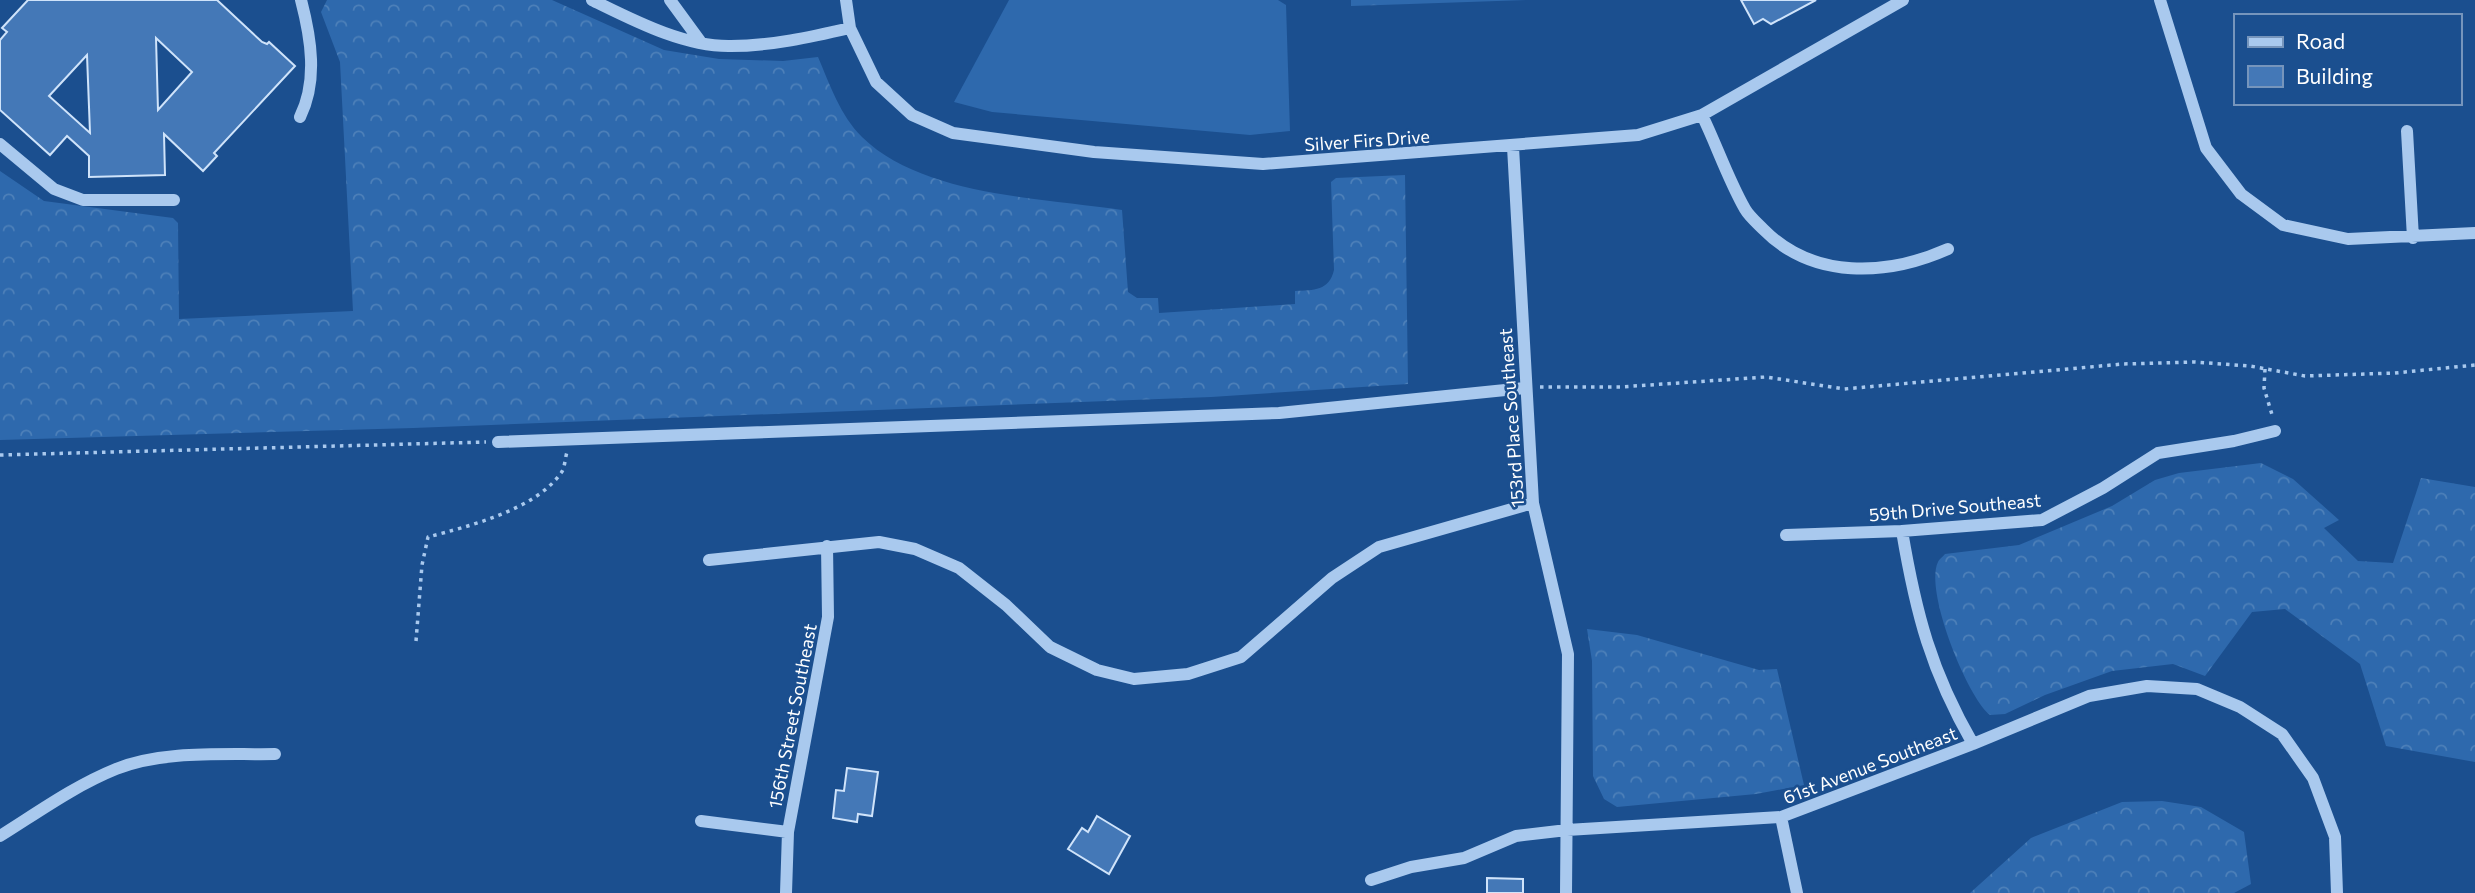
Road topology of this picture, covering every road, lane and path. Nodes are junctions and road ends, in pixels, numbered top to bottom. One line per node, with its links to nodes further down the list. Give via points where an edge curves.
1 (301, 0): 11 (street, via 311,68 307,104)
2 (592, 0): 9 (street, via 660,32)
3 (670, 0): 9 (street)
4 (846, 0): 8 (street)
5 (1903, 0): 7 (street, Silver Firs Drive)
6 (2160, 0): 17 (street, via 2206,148 2241,194 2283,225 2347,239)
7 (1888, 3): 10 (street, Silver Firs Drive)
8 (850, 28): 9 (street, via 791,41 729,47); 14 (street, Silver Firs Drive, via 876,82 912,116 953,133 1094,152 1262,164)
9 (700, 41)
10 (1702, 115): 14 (street, Silver Firs Drive, via 1638,135); 18 (street, via 1746,211 1780,246 1816,264 1867,270 1917,263)
11 (300, 117)
12 (2407, 131): 17 (street)
13 (0, 144): 15 (street, via 54,190 83,200)
14 (1513, 147): 21 (street, 153rd Place Southeast)
15 (174, 200)
16 (2475, 233): 17 (street)
17 (2413, 238)
18 (1948, 249)
19 (2475, 365): 20 (path, via 2305,376)
20 (2265, 369): 21 (path, via 2194,362 2123,364 1844,389 1766,377 1647,386); 22 (path, via 2264,388)
21 (1525, 388): 23 (street, via 1279,413); 26 (street, 153rd Place Southeast)
22 (2275, 431): 27 (street, 59th Drive Southeast, via 2158,453 2042,520)
23 (569, 440): 24 (street); 31 (path, via 563,472 528,502 428,537)
24 (498, 442): 25 (path)
25 (0, 455)
26 (1532, 503): 29 (street, via 1379,547 1332,578 1241,657 1188,674 1134,679 1097,670 1050,647 959,568 915,549 879,542); 36 (street, 153rd Place Southeast, via 1567,654)
27 (1902, 531): 28 (street, 59th Drive Southeast); 32 (street, via 1915,609 1945,696)
28 (1786, 535)
29 (827, 546): 30 (street); 37 (street, 156th Street Southeast, via 828,617)
30 (709, 560)
31 (416, 641)
32 (1973, 744): 34 (street, 61st Avenue Southeast); 43 (street, 61st Avenue Southeast, via 2089,696 2147,686 2197,689 2241,707 2282,734 2313,778 2335,837)
33 (275, 754): 38 (street, via 177,757 118,768)
34 (1781, 817): 36 (street, 61st Avenue Southeast); 42 (street)
35 (701, 821): 37 (street)
36 (1567, 830): 39 (street, 61st Avenue Southeast, via 1516,836 1464,858); 41 (street, 153rd Place Southeast)
37 (788, 832): 40 (street, 156th Street Southeast)
38 (0, 836)
39 (1371, 880)
40 (786, 893)
41 (1566, 893)
42 (1797, 893)
43 (2337, 893)

